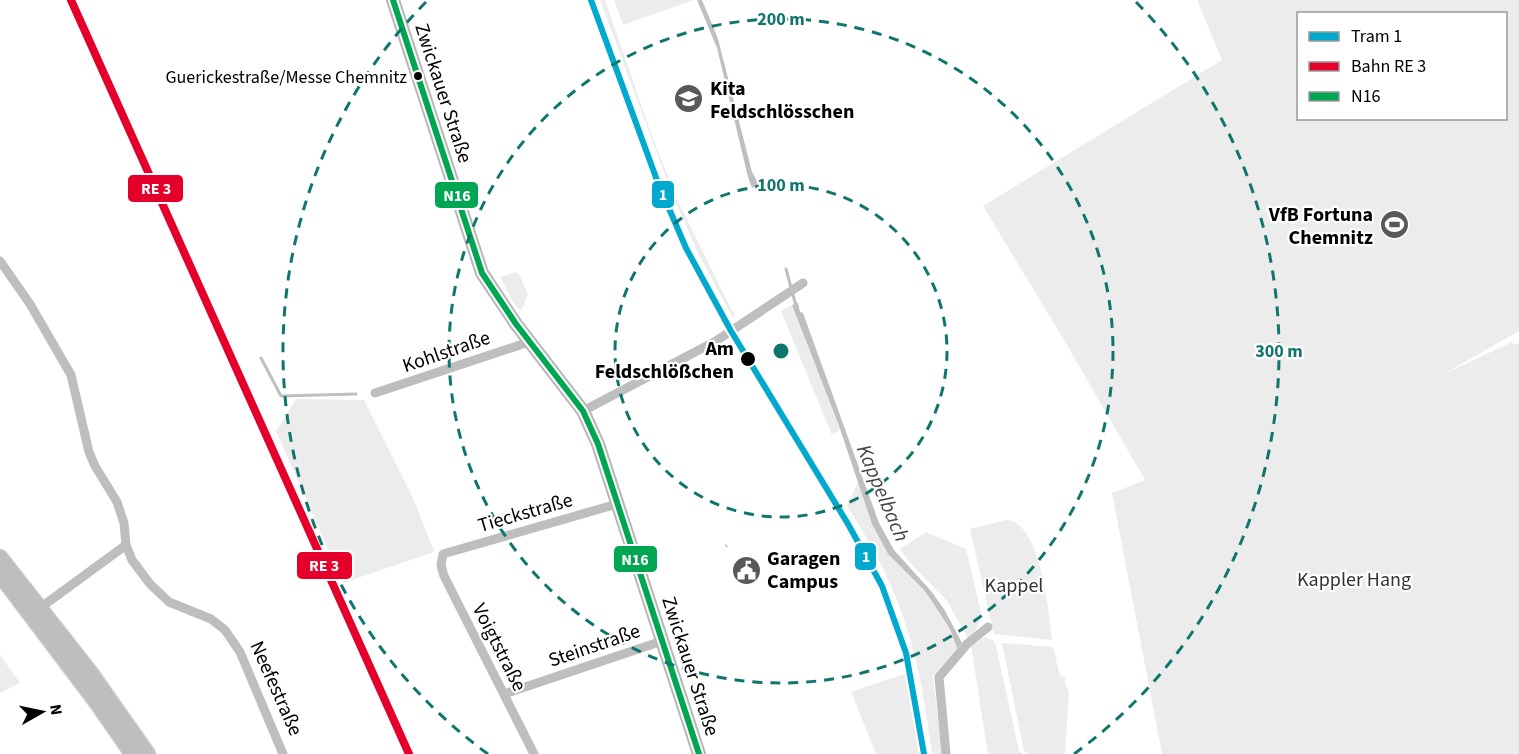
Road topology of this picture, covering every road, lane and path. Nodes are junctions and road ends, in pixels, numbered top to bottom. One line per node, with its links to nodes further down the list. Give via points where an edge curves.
1 (393, 0): 4 (main road, Zwickauer Straße, via 482,273)
2 (0, 261): 8 (street, via 71,375 88,452 121,511)
3 (803, 283): 6 (street, via 716,341)
4 (529, 342): 5 (street, Kohlstraße); 6 (main road, Zwickauer Straße)
5 (375, 393)
6 (583, 411): 7 (main road, Zwickauer Straße)
7 (617, 504): 9 (street, Tieckstraße); 14 (main road, Zwickauer Straße)
8 (126, 545): 12 (street); 18 (street, Neefestraße, via 132,560 159,594 218,624 234,642)
9 (443, 554): 15 (street, Voigtstraße, via 444,576)
10 (0, 557): 12 (main road)
11 (0, 575): 16 (main road)
12 (40, 608): 17 (main road)
13 (988, 627): 21 (street, via 967,644 939,677)
14 (662, 641): 15 (street, Steinstraße); 20 (main road, Zwickauer Straße)
15 (504, 694): 19 (street, Voigtstraße)
16 (132, 754)
17 (148, 754)
18 (283, 754)
19 (534, 754)
20 (699, 754)
21 (946, 754)

